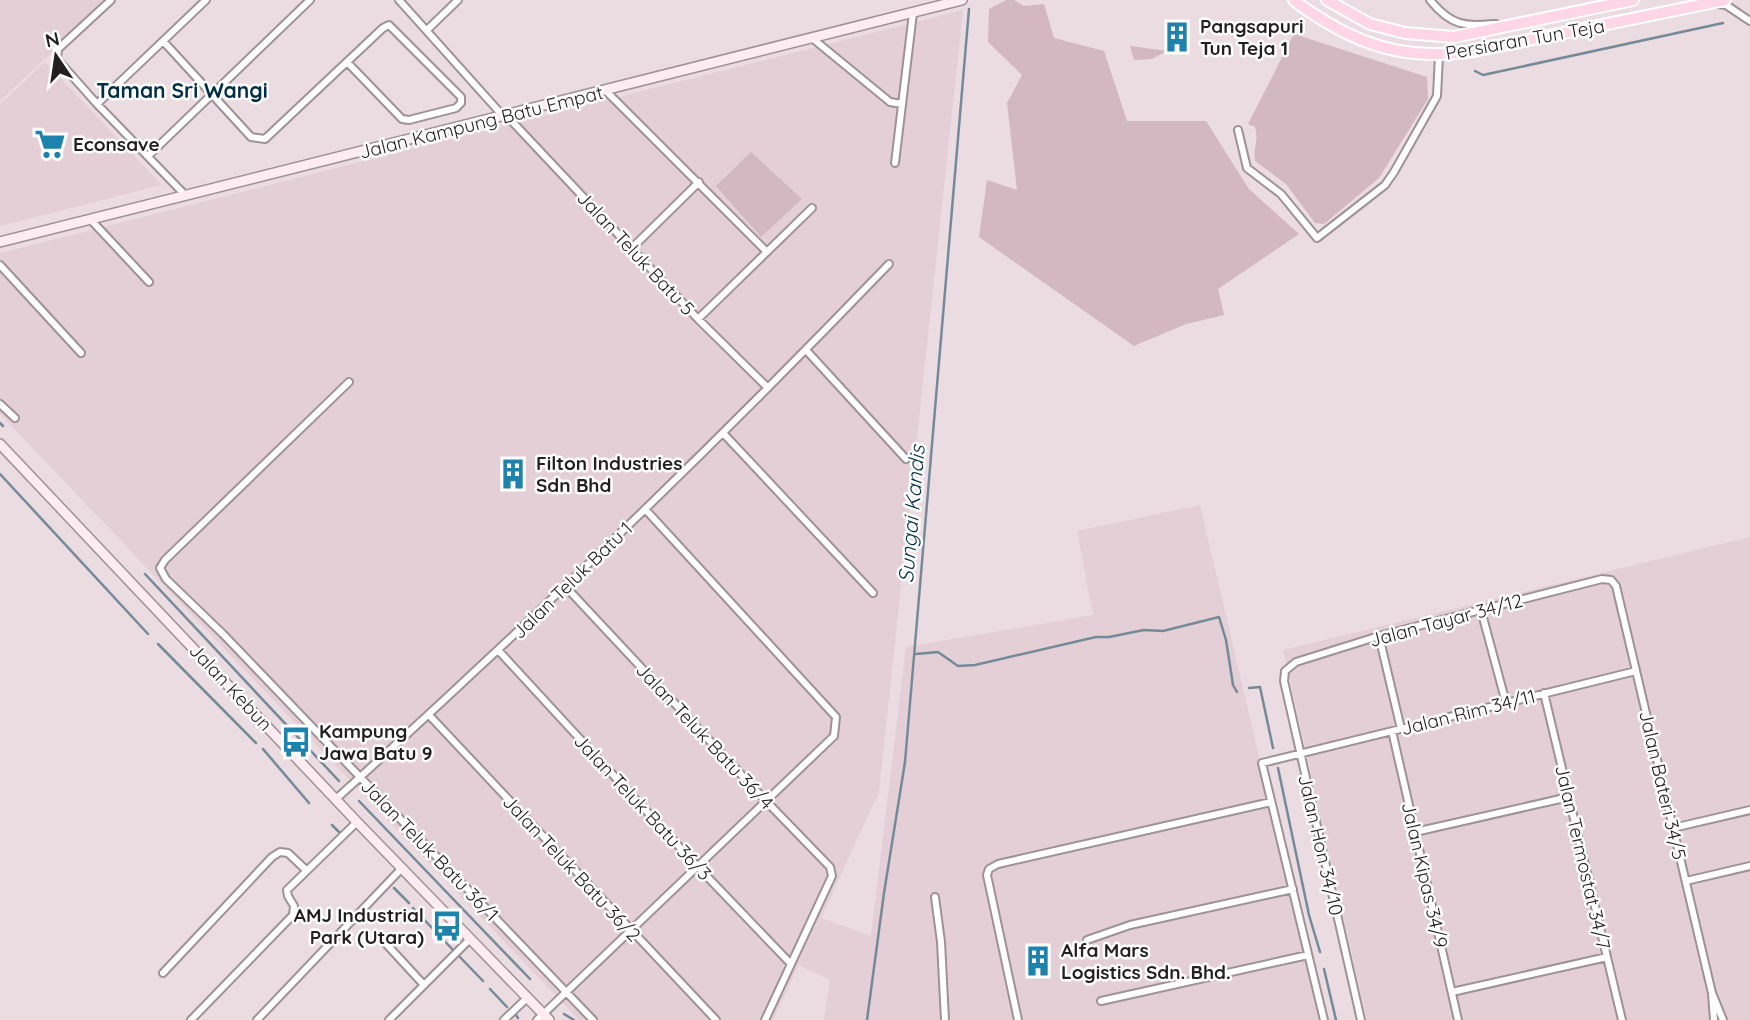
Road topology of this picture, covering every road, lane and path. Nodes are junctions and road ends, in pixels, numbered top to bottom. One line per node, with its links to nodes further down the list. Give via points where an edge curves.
1 (111, 0): 25 (street, via 58,49 57,59)
2 (206, 0): 20 (street)
3 (310, 0): 24 (street)
4 (399, 0): 14 (street, Jalan Teluk Batu 5)
5 (411, 0): 14 (street)
6 (458, 0): 18 (street)
7 (962, 0): 15 (main road, Jalan Kampung Batu Empat)
8 (1294, 0): 21 (main road, Persiaran Tun Teja, via 1351,37 1409,54)
9 (1326, 0): 16 (main road, Persiaran Tun Teja, via 1370,24 1405,33 1454,37)
10 (1430, 0): 16 (street, via 1466,26)
11 (1633, 0): 16 (main road, Persiaran Tun Teja)
12 (1725, 0): 13 (main road, Persiaran Tun Teja)
13 (1710, 3): 17 (street, via 1726,5); 21 (main road, Persiaran Tun Teja)
14 (405, 6): 18 (street, Jalan Teluk Batu 5)
15 (913, 13): 19 (main road, Jalan Kampung Batu Empat); 26 (street)
16 (1529, 21)
17 (1750, 21)
18 (426, 30): 27 (street, Jalan Teluk Batu 5)
19 (812, 38): 23 (main road, Jalan Kampung Batu Empat); 26 (street, via 890,102)
20 (163, 41): 24 (street); 25 (street)
21 (1439, 55): 28 (street, via 1437,96 1394,172 1385,185 1317,238 1281,194 1247,168)
22 (347, 62): 22 (street, via 389,25 461,97 461,103 402,120); 24 (street, via 265,139 251,137)
23 (605, 90): 27 (main road, Jalan Kampung Batu Empat); 31 (street)
24 (212, 94): 29 (street)
25 (97, 104): 29 (street)
26 (902, 104): 30 (street)
27 (505, 116): 32 (main road, Jalan Kampung Batu Empat); 36 (street, Jalan Teluk Batu 5)
28 (1238, 130)
29 (148, 156): 32 (street)
30 (895, 163)
31 (699, 182): 36 (street); 37 (street)
32 (186, 196): 34 (main road, Jalan Kampung Batu Empat)
33 (812, 208): 37 (street)
34 (91, 220): 35 (main road, Jalan Kampung Batu Empat); 40 (street)
35 (0, 242)
36 (632, 248): 41 (street, Jalan Teluk Batu 5)
37 (767, 252): 41 (street)
38 (889, 264): 42 (street, Jalan Teluk Batu 1)
39 (0, 265): 43 (street)
40 (149, 282)
41 (698, 319): 45 (street, Jalan Teluk Batu 5)
42 (806, 350): 45 (street, Jalan Teluk Batu 1); 50 (street)
43 (81, 353)
44 (349, 382): 66 (street, Jalan Teluk Batu 36/1, via 160,568)
45 (768, 388): 48 (street, Jalan Teluk Batu 1)
46 (0, 404): 47 (street)
47 (15, 418)
48 (723, 433): 51 (street, Jalan Teluk Batu 1); 54 (street)
49 (0, 444): 68 (main road, Jalan Kebun)
50 (906, 459)
51 (645, 509): 53 (street, Jalan Teluk Batu 1); 69 (street, via 836,717 834,736)
52 (1611, 580): 55 (street, Jalan Tayar 34/12); 59 (street, Jalan Bateri 34/5)
53 (565, 586): 57 (street, Jalan Teluk Batu 1); 69 (street, Jalan Teluk Batu 36/4)
54 (873, 593)
55 (1480, 610): 56 (street, Jalan Tayar 34/12); 61 (street)
56 (1379, 636): 58 (street, Jalan Tayar 34/12, via 1296,662); 63 (street)
57 (498, 650): 62 (street, Jalan Teluk Batu 1); 75 (street, Jalan Teluk Batu 36/3)
58 (1285, 671): 65 (street, Jalan Hon 34/10)
59 (1636, 671): 60 (street, Jalan Rim 34/11); 73 (street, Jalan Bateri 34/5)
60 (1544, 693): 61 (street, Jalan Rim 34/11); 67 (street, Jalan Termostat 34/7)
61 (1506, 703): 63 (street, Jalan Rim 34/11)
62 (429, 715): 66 (street, Jalan Teluk Batu 1); 82 (street, Jalan Teluk Batu 36/2)
63 (1401, 729): 64 (street, Jalan Rim 34/11)
64 (1392, 731): 65 (street, Jalan Rim 34/11); 74 (street, Jalan Kipas 34/9)
65 (1300, 754): 70 (street, Jalan Rim 34/11, via 1262,763); 107 (street, Jalan Hon 34/10)
66 (360, 777): 68 (street, Jalan Teluk Batu 1); 91 (street, Jalan Teluk Batu 36/1)
67 (1569, 797): 74 (street); 87 (street, Jalan Termostat 34/7)
68 (336, 799): 72 (main road, Jalan Kebun)
69 (765, 801): 75 (street); 88 (street, Jalan Teluk Batu 36/4, via 830,867 832,876)
70 (1271, 802): 80 (street); 105 (street, via 989,869)
71 (1750, 810): 73 (street)
72 (357, 821): 77 (main road, Jalan Kebun); 78 (street)
73 (1673, 828): 79 (street, Jalan Bateri 34/5)
74 (1415, 832): 92 (street, Jalan Kipas 34/9)
75 (697, 866): 82 (street); 88 (street, Jalan Teluk Batu 36/3)
76 (1750, 866): 79 (street)
77 (402, 869): 84 (main road, Jalan Kebun); 98 (street)
78 (306, 870): 89 (street, via 288,853 272,857); 97 (street, via 287,890 293,915)
79 (1686, 881): 93 (street, Jalan Bateri 34/5)
80 (1293, 889): 85 (street, via 1130,925); 86 (street)
81 (934, 897): 104 (street)
82 (630, 930): 91 (street); 102 (street, Jalan Teluk Batu 36/2)
83 (378, 935): 90 (street)
84 (470, 939): 90 (street); 94 (main road, Jalan Kebun)
85 (1087, 940)
86 (1308, 955): 95 (street); 106 (street)
87 (1607, 957): 92 (street); 109 (street, Jalan Termostat 34/7)
88 (790, 963): 103 (street)
89 (163, 973)
90 (424, 985): 99 (street)
91 (566, 991): 96 (street); 101 (street, Jalan Teluk Batu 36/1)
92 (1452, 992): 108 (street, Jalan Kipas 34/9)
93 (1712, 993): 110 (street); 111 (street)
94 (527, 998): 96 (main road, Jalan Kebun); 100 (street)
95 (1101, 1001)
96 (543, 1018)
97 (191, 1020)
98 (257, 1020)
99 (389, 1020)
100 (504, 1020)
101 (593, 1020)
102 (716, 1020)
103 (765, 1020)
104 (945, 1020)
105 (1018, 1020)
106 (1324, 1020)
107 (1361, 1020)
108 (1458, 1020)
109 (1622, 1020)
110 (1714, 1020)
111 (1723, 1020)

